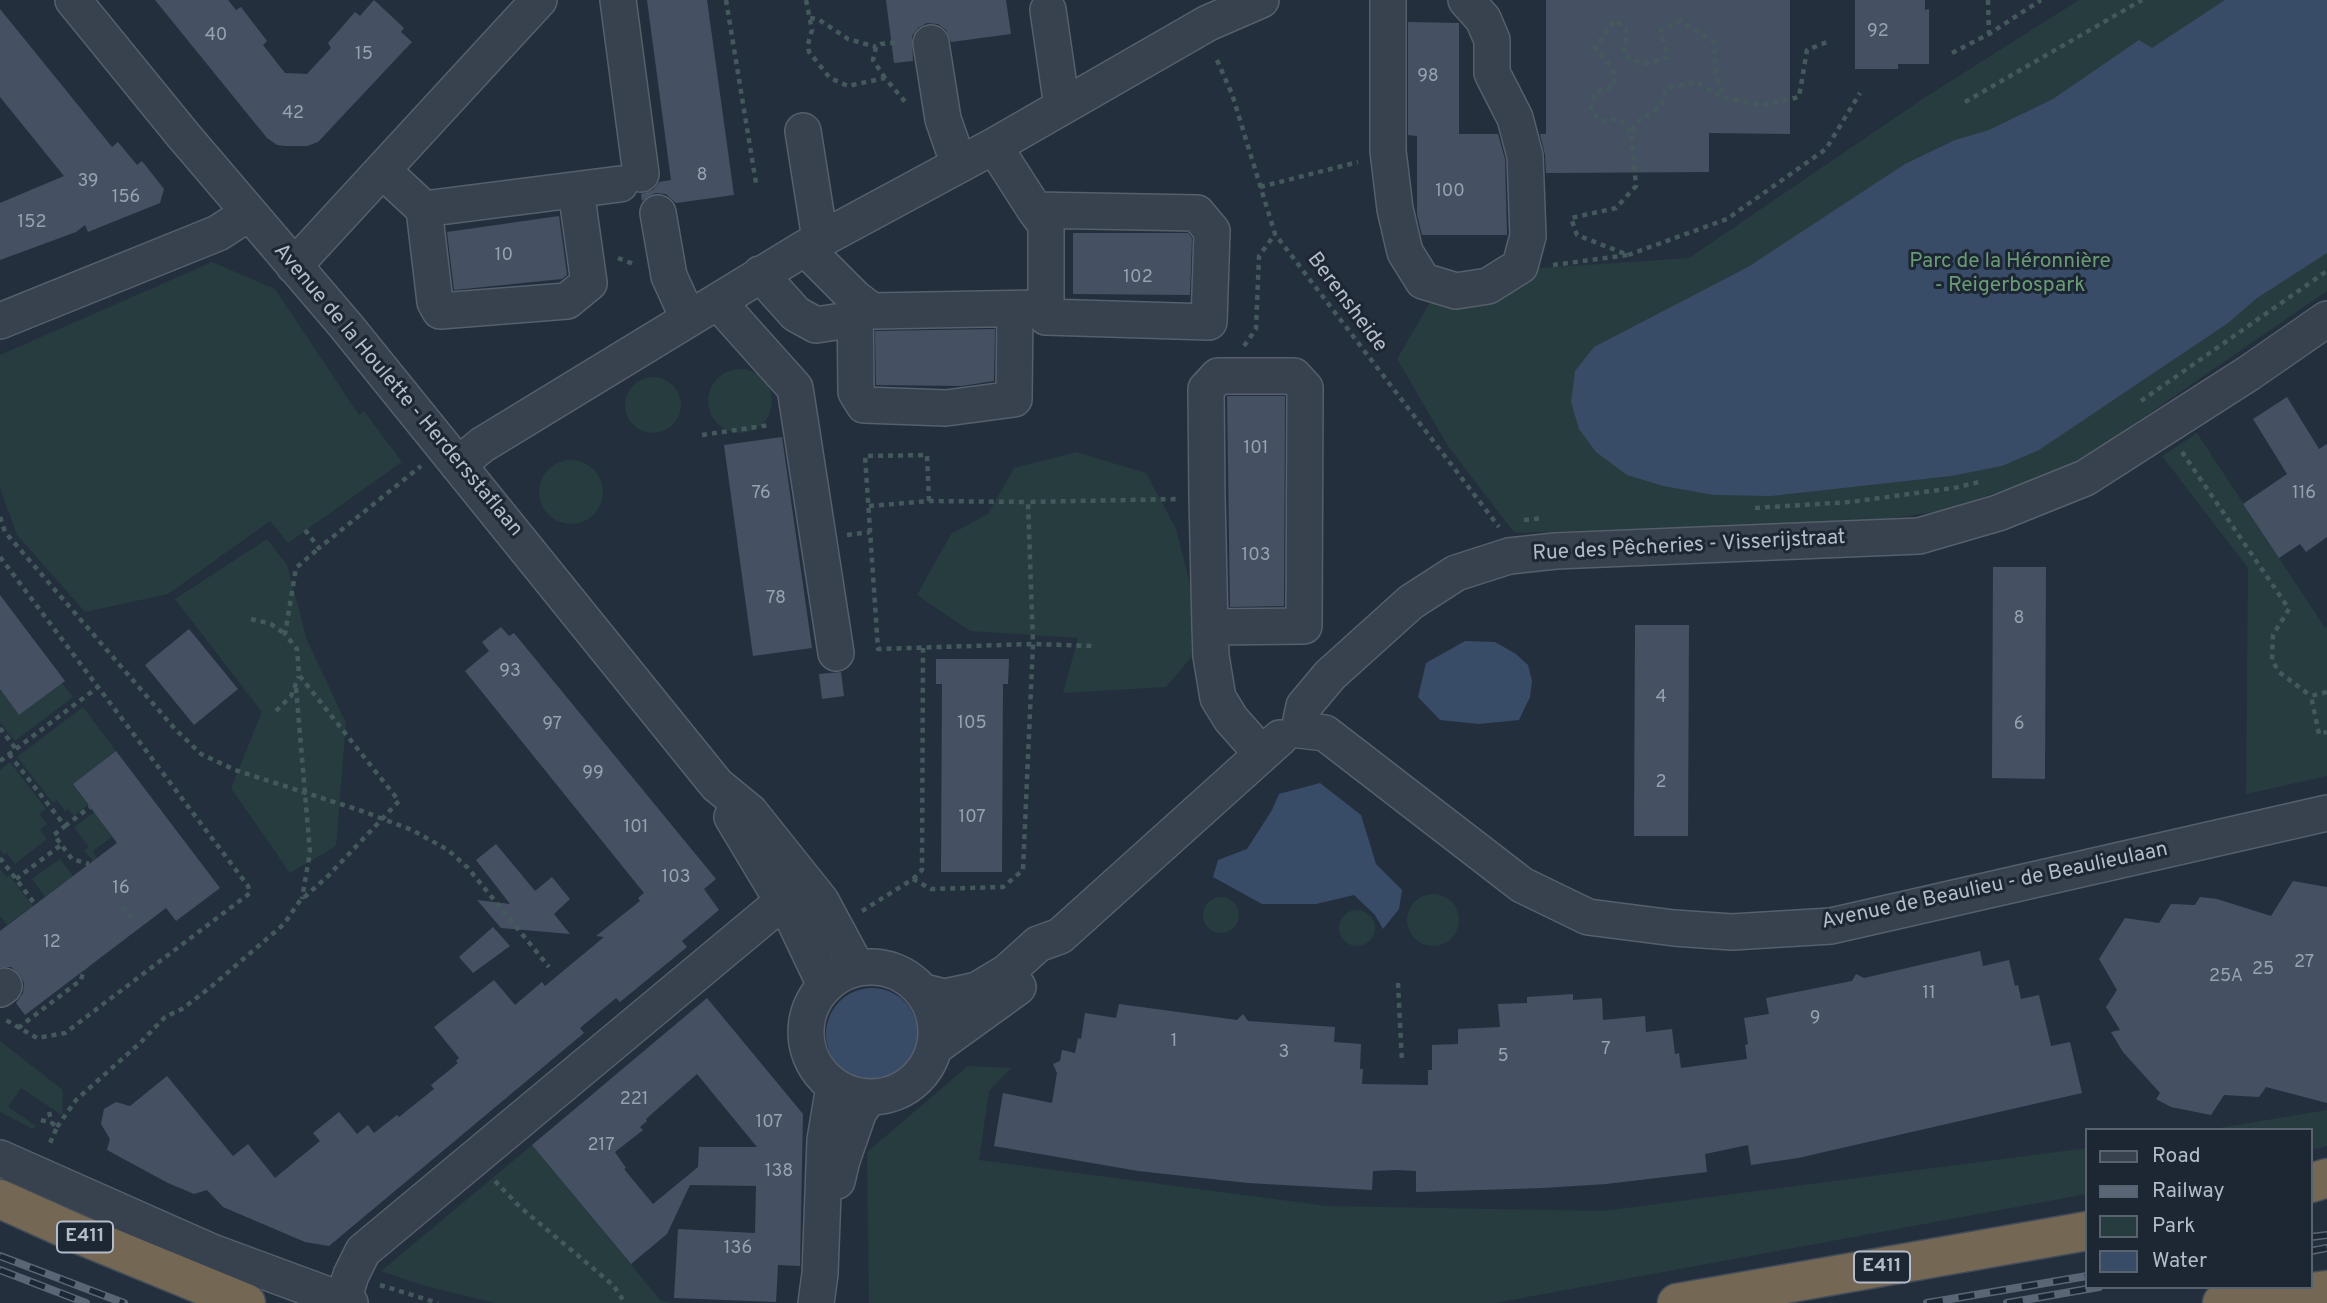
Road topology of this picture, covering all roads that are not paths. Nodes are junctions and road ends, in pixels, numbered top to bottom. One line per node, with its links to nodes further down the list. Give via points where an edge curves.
1 (73, 0): 17 (street, Avenue de la Houlette - Herdersstaflaan)
2 (539, 0): 13 (street)
3 (618, 0): 14 (street, via 631,179)
4 (1261, 0): 9 (street, via 1208,23)
5 (1466, 0): 6 (street, via 1483,19 1492,40 1492,73 1515,118 1525,156 1528,236 1520,266 1488,286 1456,291 1423,281 1405,252 1395,209 1388,151)
6 (1390, 1)
7 (1048, 9): 9 (street)
8 (931, 43): 12 (street, via 943,119)
9 (1062, 107): 11 (street)
10 (803, 131): 19 (street)
11 (994, 146): 12 (street); 16 (street)
12 (961, 164): 19 (street)
13 (383, 172): 15 (street); 20 (street)
14 (576, 190): 15 (street); 15 (street, via 589,283 567,301 440,311 435,302)
15 (424, 209)
16 (1035, 210): 22 (street, via 1046,225); 22 (street, via 1197,213 1212,231 1209,322 1046,317)
17 (249, 213): 20 (street, Avenue de la Houlette - Herdersstaflaan); 26 (street, via 218,233)
18 (658, 213): 24 (street, via 669,276)
19 (812, 243): 21 (street); 23 (street)
20 (294, 266): 27 (street, Avenue de la Houlette - Herdersstaflaan)
21 (760, 274): 23 (street, via 796,314 816,325); 24 (street)
22 (1031, 308): 23 (street); 23 (street, via 1014,399 946,408 864,405 856,392)
23 (855, 309)
24 (703, 310): 27 (street, via 482,445); 29 (street, via 795,388)
25 (2327, 318): 30 (street, Rue des Pêcheries - Visserijstraat, via 2085,478 1972,521 1919,536 1555,551 1509,556 1456,573 1410,601 1330,675 1304,706)
26 (0, 321)
27 (451, 456): 32 (street, Avenue de la Houlette - Herdersstaflaan)
28 (1210, 627): 28 (street, via 1304,626 1305,387 1294,376 1218,376 1206,388); 31 (street, via 1218,698)
29 (836, 653)
30 (1299, 730): 31 (street); 33 (street, Avenue de Beaulieu - de Beaulieulaan, via 1325,733 1522,885 1588,917 1674,928 1732,932 1831,926)
31 (1261, 753): 35 (street)
32 (717, 785): 34 (street, Avenue de la Houlette - Herdersstaflaan); 36 (street, Avenue de la Houlette - Herdersstaflaan, via 750,813 821,901)
33 (2327, 813)
34 (782, 902): 37 (street, Avenue de la Houlette - Herdersstaflaan); 46 (street, via 363,1251)
35 (1060, 936): 38 (street, via 1038,944 1007,972 977,990 944,997); 39 (street, via 1048,959 1017,988)
36 (857, 968): 37 (street); 38 (street, via 894,970)
37 (825, 985): 40 (street, via 813,1000 806,1038 810,1056)
38 (924, 992): 39 (street, via 936,1018)
39 (935, 1047): 41 (street, via 927,1068 912,1084 892,1094)
40 (834, 1086): 41 (street); 48 (street, via 825,1140)
41 (870, 1097): 49 (street, via 859,1111 836,1186)
42 (0, 1158): 46 (street, via 212,1252)
43 (0, 1199): 47 (highway, E411)
44 (2086, 1231): 50 (highway, E411)
45 (2327, 1290): 51 (highway)
46 (348, 1293)
47 (246, 1303)
48 (816, 1303)
49 (834, 1303)
50 (1677, 1303)
51 (2222, 1303)

